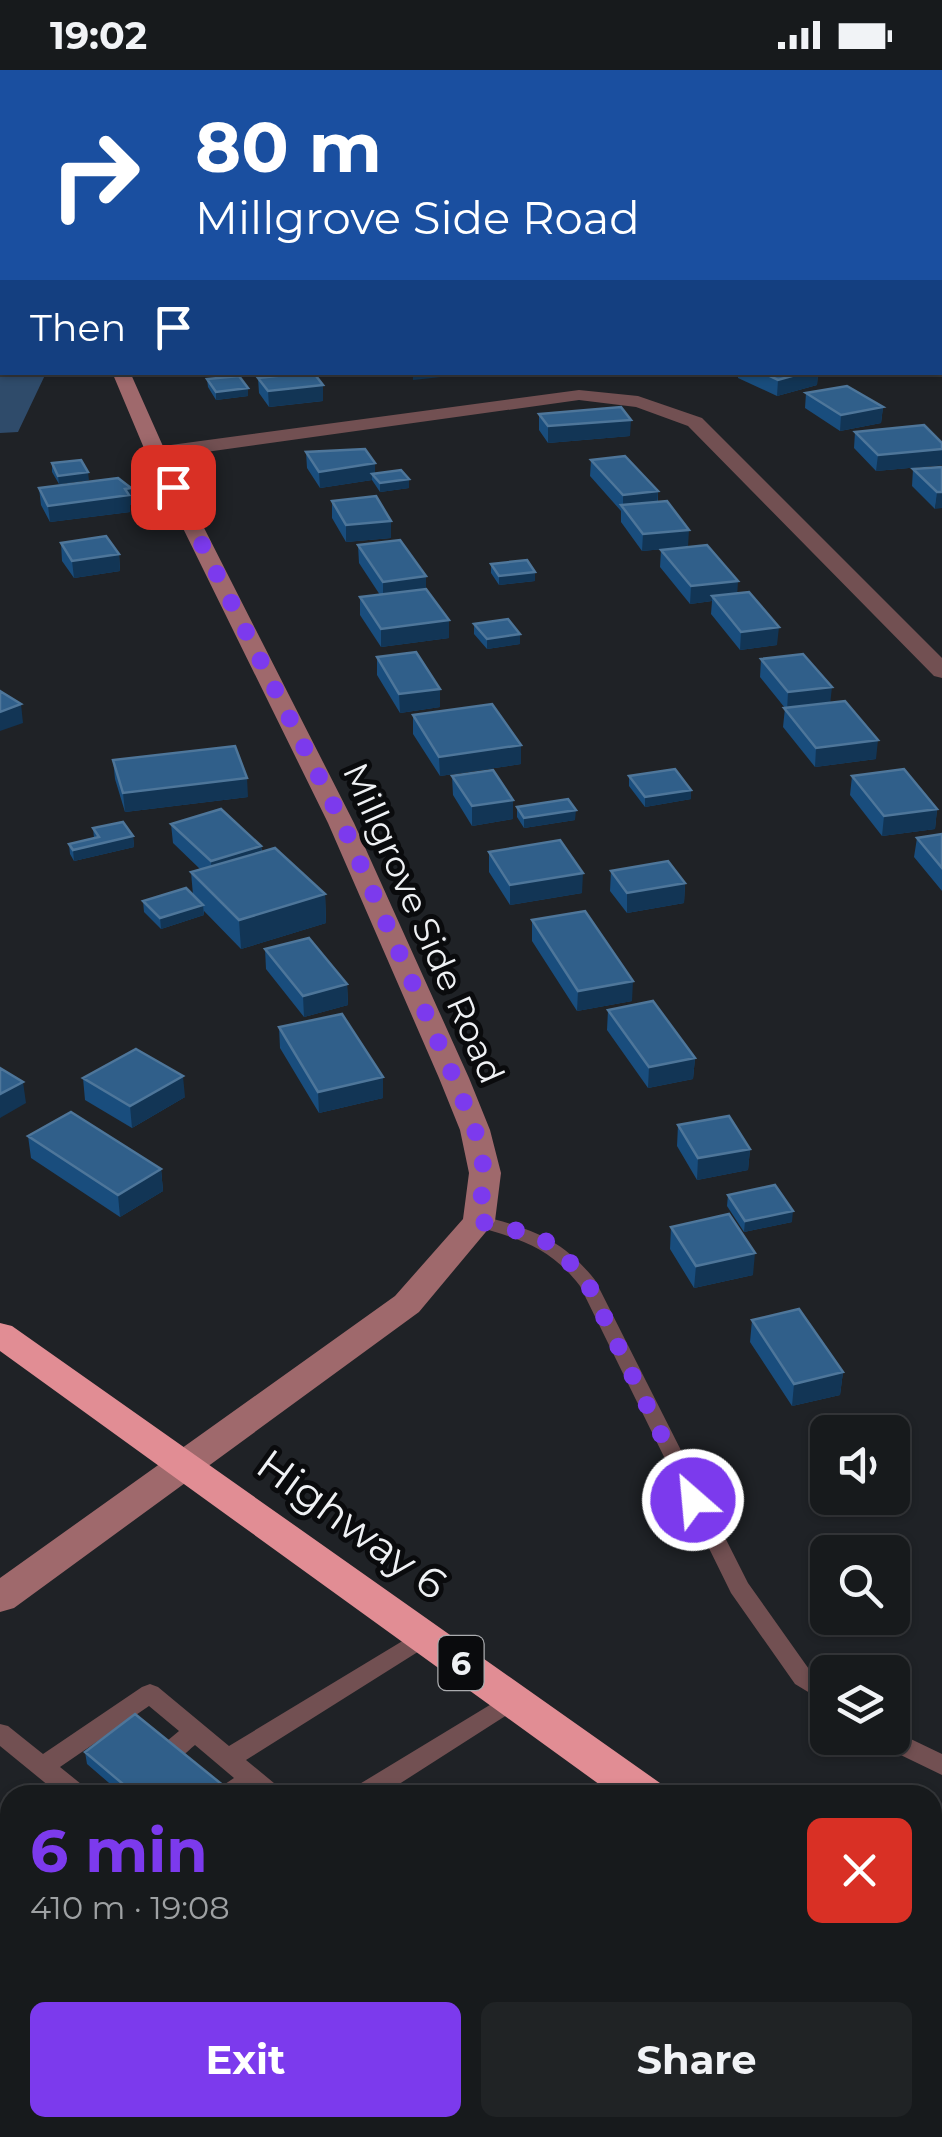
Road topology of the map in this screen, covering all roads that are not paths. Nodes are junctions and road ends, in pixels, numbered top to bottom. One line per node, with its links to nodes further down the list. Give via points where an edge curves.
1 (121, 375): 2 (main road, Millgrove Side Road)
2 (156, 453): 3 (street, via 579,396 658,405 695,422); 4 (main road, Millgrove Side Road, via 342,822 454,1078 485,1173)
3 (942, 671)
4 (478, 1221): 6 (main road, via 408,1304); 9 (lane, via 547,1242 588,1284 740,1588)
5 (0, 1334): 6 (highway, Highway 6 / 6)
6 (184, 1465): 7 (main road); 8 (highway, Highway 6 / 6)
7 (0, 1598)
8 (424, 1638): 10 (highway, Highway 6 / 6); 15 (lane)
9 (810, 1683)
10 (513, 1700): 20 (lane); 21 (highway, Highway 6 / 6)
11 (195, 1731): 14 (lane); 15 (lane); 17 (lane, via 150,1693)
12 (0, 1732): 17 (lane)
13 (910, 1749): 16 (lane)
14 (169, 1753)
15 (228, 1759): 19 (lane)
16 (942, 1765)
17 (42, 1767): 18 (lane)
18 (64, 1785)
19 (260, 1785)
20 (378, 1785)
21 (631, 1785)

